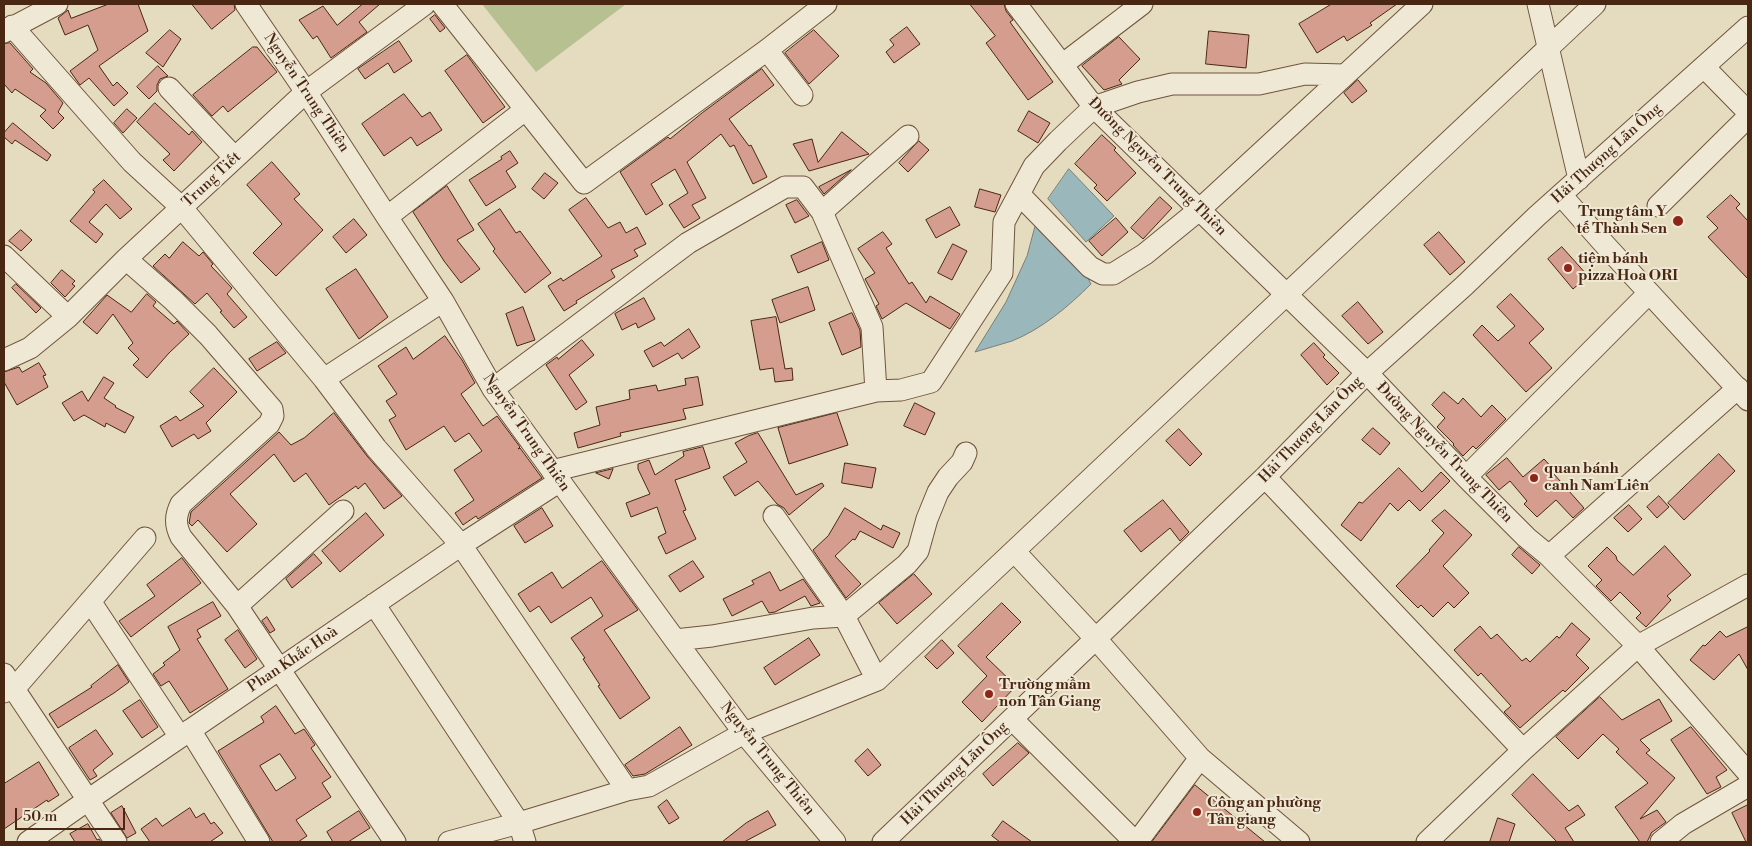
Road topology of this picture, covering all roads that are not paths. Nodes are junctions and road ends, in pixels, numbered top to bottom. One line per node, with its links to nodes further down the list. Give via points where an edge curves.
1 (57, 4): 12 (street)
2 (246, 4): 19 (street, Nguyễn Trung Thiên)
3 (425, 4): 19 (street, Trung Tiết)
4 (442, 4): 22 (street)
5 (826, 4): 14 (street)
6 (1016, 4): 15 (street, Đường Nguyễn Trung Thiên)
7 (1422, 4): 17 (street)
8 (1538, 4): 13 (street)
9 (1595, 4): 13 (street)
10 (1138, 5): 15 (street)
11 (1748, 27): 16 (street, Hải Thượng Lãn Ông)
12 (8, 29): 31 (street, via 132,162)
13 (1548, 48): 27 (street); 38 (street)
14 (767, 50): 20 (street); 22 (street, via 584,184)
15 (1062, 65): 21 (street, Đường Nguyễn Trung Thiên)
16 (1704, 67): 23 (street); 27 (street, Hải Thượng Lãn Ông)
17 (1345, 75): 21 (street, via 1305,74 1259,84 1172,84); 32 (street)
18 (169, 88): 26 (street)
19 (306, 92): 26 (street, Trung Tiết); 34 (street, Nguyễn Trung Thiên)
20 (802, 95)
21 (1094, 108): 28 (street, Phan Khắc Hoà, via 1034,166); 32 (street, Đường Nguyễn Trung Thiên)
22 (525, 110): 34 (street)
23 (1748, 112)
24 (1748, 117): 30 (street)
25 (908, 136): 33 (street)
26 (235, 158): 31 (street, Trung Tiết)
27 (1579, 179): 29 (street, Hải Thượng Lãn Ông)
28 (1019, 194): 32 (street, via 1090,267 1107,275 1122,270 1145,254); 45 (street, Phan Khắc Hoà, via 1004,222 1002,272 930,382 901,390)
29 (1561, 195): 37 (street); 42 (street, Hải Thượng Lãn Ông)
30 (1658, 206)
31 (182, 208): 36 (street, Trung Tiết); 43 (street)
32 (1199, 210): 38 (street, Đường Nguyễn Trung Thiên)
33 (822, 212): 44 (street, via 803,187 786,187 688,243); 45 (street, via 872,326)
34 (387, 217): 39 (street, Nguyễn Trung Thiên)
35 (4, 256): 40 (street)
36 (126, 259): 40 (street, Trung Tiết); 60 (street, via 208,335 273,412 269,424 192,493 181,504 176,516 181,537)
37 (1649, 293): 46 (street); 50 (street)
38 (1287, 294): 42 (street, Đường Nguyễn Trung Thiên); 55 (street)
39 (443, 301): 43 (street); 44 (street, Nguyễn Trung Thiên)
40 (68, 317): 41 (street, Trung Tiết, via 30,348)
41 (4, 360)
42 (1367, 373): 49 (street, Hải Thượng Lãn Ông); 50 (street, Đường Nguyễn Trung Thiên)
43 (324, 379): 54 (street, via 376,448)
44 (493, 389): 48 (street, Nguyễn Trung Thiên)
45 (876, 391): 48 (street, Phan Khắc Hoà)
46 (1743, 394): 56 (street)
47 (966, 453): 61 (street, via 938,492 918,551 907,564)
48 (556, 476): 54 (street, Phan Khắc Hoà); 63 (street, Nguyễn Trung Thiên)
49 (1265, 477): 62 (street, Hải Thượng Lãn Ông); 71 (street)
50 (1466, 477): 56 (street, Đường Nguyễn Trung Thiên)
51 (343, 511): 60 (street)
52 (774, 516): 61 (street)
53 (145, 538): 58 (street)
54 (461, 545): 59 (street, Phan Khắc Hoà); 74 (street)
55 (1014, 551): 62 (street); 66 (street)
56 (1549, 556): 64 (street, Đường Nguyễn Trung Thiên)
57 (1748, 586): 64 (street)
58 (90, 602): 67 (street); 70 (street)
59 (374, 604): 65 (street, Phan Khắc Hoà); 76 (street)
60 (237, 606): 65 (street)
61 (844, 616): 63 (street); 66 (street)
62 (1096, 639): 68 (street, Hải Thượng Lãn Ông); 72 (street)
63 (674, 640): 69 (street, Nguyễn Trung Thiên)
64 (1638, 646): 71 (street); 73 (street, Đường Nguyễn Trung Thiên)
65 (280, 669): 70 (street, Phan Khắc Hoà); 80 (street)
66 (877, 680): 69 (street)
67 (6, 683): 75 (street)
68 (1012, 719): 83 (street, Hải Thượng Lãn Ông); 84 (street)
69 (744, 733): 74 (street, via 650,786); 82 (street, Nguyễn Trung Thiên)
70 (184, 734): 75 (street, Phan Khắc Hoà); 79 (street)
71 (1523, 750): 86 (street)
72 (1200, 758): 84 (street); 85 (street)
73 (1747, 773): 87 (street)
74 (627, 790): 76 (street)
75 (88, 800): 77 (street, Phan Khắc Hoà); 78 (street)
76 (522, 833): 81 (street)
77 (28, 842)
78 (116, 842)
79 (259, 842)
80 (395, 842)
81 (449, 842)
82 (835, 842)
83 (883, 842)
84 (1136, 842)
85 (1299, 842)
86 (1427, 842)
87 (1661, 842)

